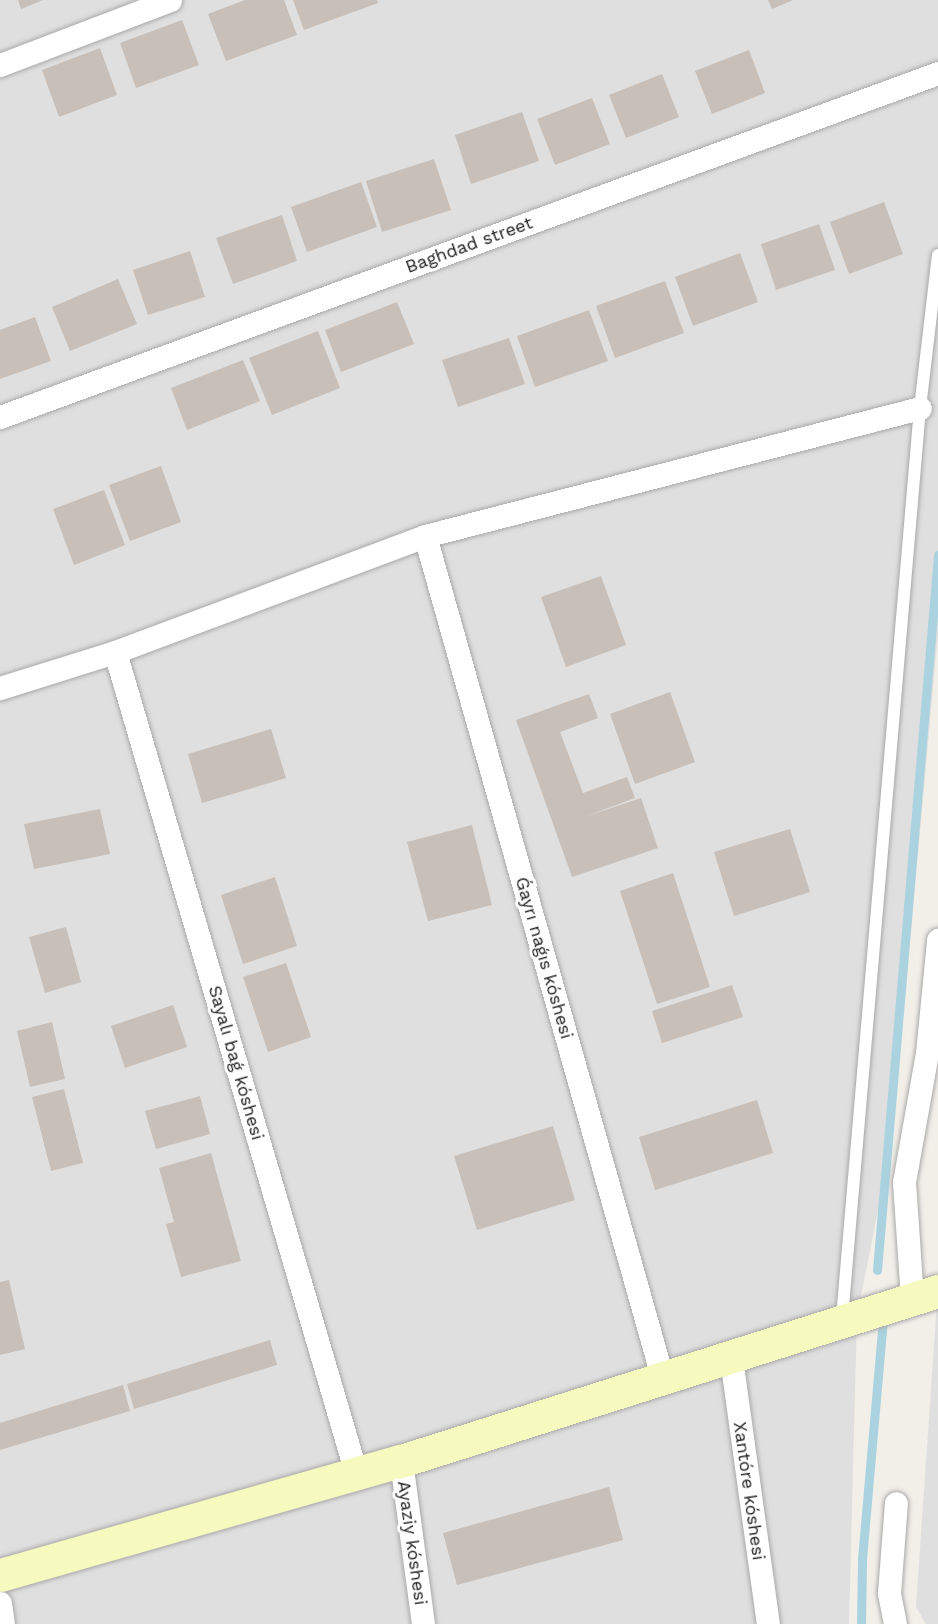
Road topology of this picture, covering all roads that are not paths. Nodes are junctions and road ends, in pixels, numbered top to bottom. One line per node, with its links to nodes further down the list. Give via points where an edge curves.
1 (170, 0): 2 (street)
2 (0, 65)
3 (938, 73): 6 (street, Baghdad street)
4 (938, 255): 5 (lane)
5 (920, 408): 7 (street); 13 (lane)
6 (0, 417)
7 (425, 537): 8 (street); 15 (street, Ǵayrı naǵıs kóshesi)
8 (115, 652): 9 (street); 17 (street, Sayalı baǵ kóshesi)
9 (0, 688)
10 (938, 940): 11 (street)
11 (933, 1052): 12 (street, via 904,1182)
12 (925, 1295): 13 (main road)
13 (842, 1321): 14 (main road)
14 (731, 1357): 15 (main road); 23 (street, Xantóre kóshesi)
15 (663, 1380): 16 (main road)
16 (401, 1461): 17 (main road); 22 (street, Ayaziy kóshesi)
17 (356, 1473): 19 (main road)
18 (896, 1503): 24 (street, via 888,1593)
19 (0, 1575)
20 (0, 1603): 21 (street)
21 (3, 1624)
22 (423, 1624)
23 (768, 1624)
24 (895, 1624)

